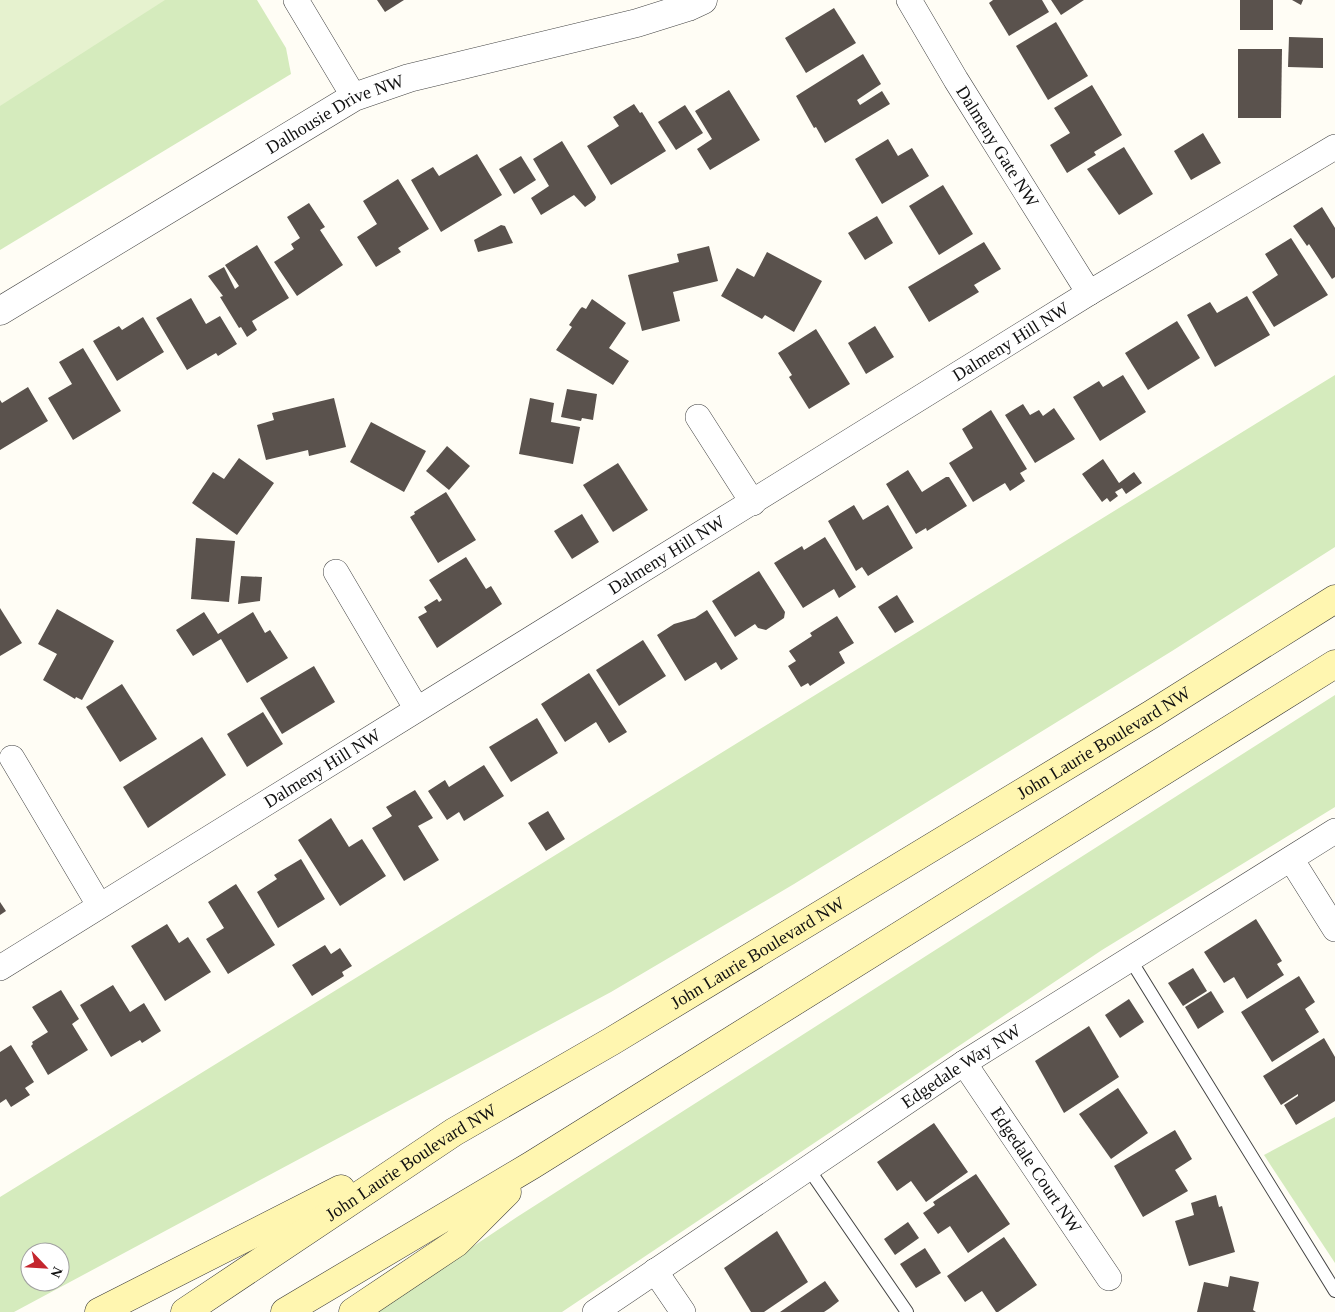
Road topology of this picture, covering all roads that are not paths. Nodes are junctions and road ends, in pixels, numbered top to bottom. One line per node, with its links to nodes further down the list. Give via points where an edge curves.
1 (296, 0): 4 (street)
2 (703, 0): 4 (street, Dalhousie Drive NW, via 637,23 419,75)
3 (909, 0): 6 (street, Dalmeny Gate NW)
4 (354, 97): 7 (street, Dalhousie Drive NW)
5 (1335, 147): 6 (street, Dalmeny Hill NW)
6 (1089, 292): 9 (street, Dalmeny Hill NW)
7 (0, 311)
8 (698, 417): 9 (street)
9 (753, 503): 13 (street, Dalmeny Hill NW)
10 (336, 572): 13 (street)
11 (1335, 599): 22 (main road, John Laurie Boulevard NW, via 1152,714 620,1036)
12 (1335, 664): 23 (main road)
13 (416, 708): 17 (street, Dalmeny Hill NW)
14 (12, 758): 17 (street)
15 (1335, 831): 16 (street, Edgedale Way NW)
16 (1291, 859): 18 (street); 19 (street, Edgedale Way NW)
17 (99, 905): 20 (street, Dalmeny Hill NW)
18 (1335, 929)
19 (1130, 959): 21 (street, Edgedale Way NW); 27 (lane)
20 (0, 968)
21 (964, 1062): 24 (street, Edgedale Way NW); 26 (street, Edgedale Court NW)
22 (454, 1132): 28 (main road); 29 (main road, John Laurie Boulevard NW)
23 (532, 1166): 30 (main road); 31 (main road, via 456,1243)
24 (808, 1168): 25 (street, Edgedale Way NW); 34 (lane)
25 (655, 1271): 32 (street, Edgedale Way NW); 33 (street)
26 (1109, 1278)
27 (1335, 1291)
28 (99, 1312)
29 (185, 1312)
30 (285, 1312)
31 (353, 1312)
32 (595, 1312)
33 (683, 1312)
34 (907, 1312)

